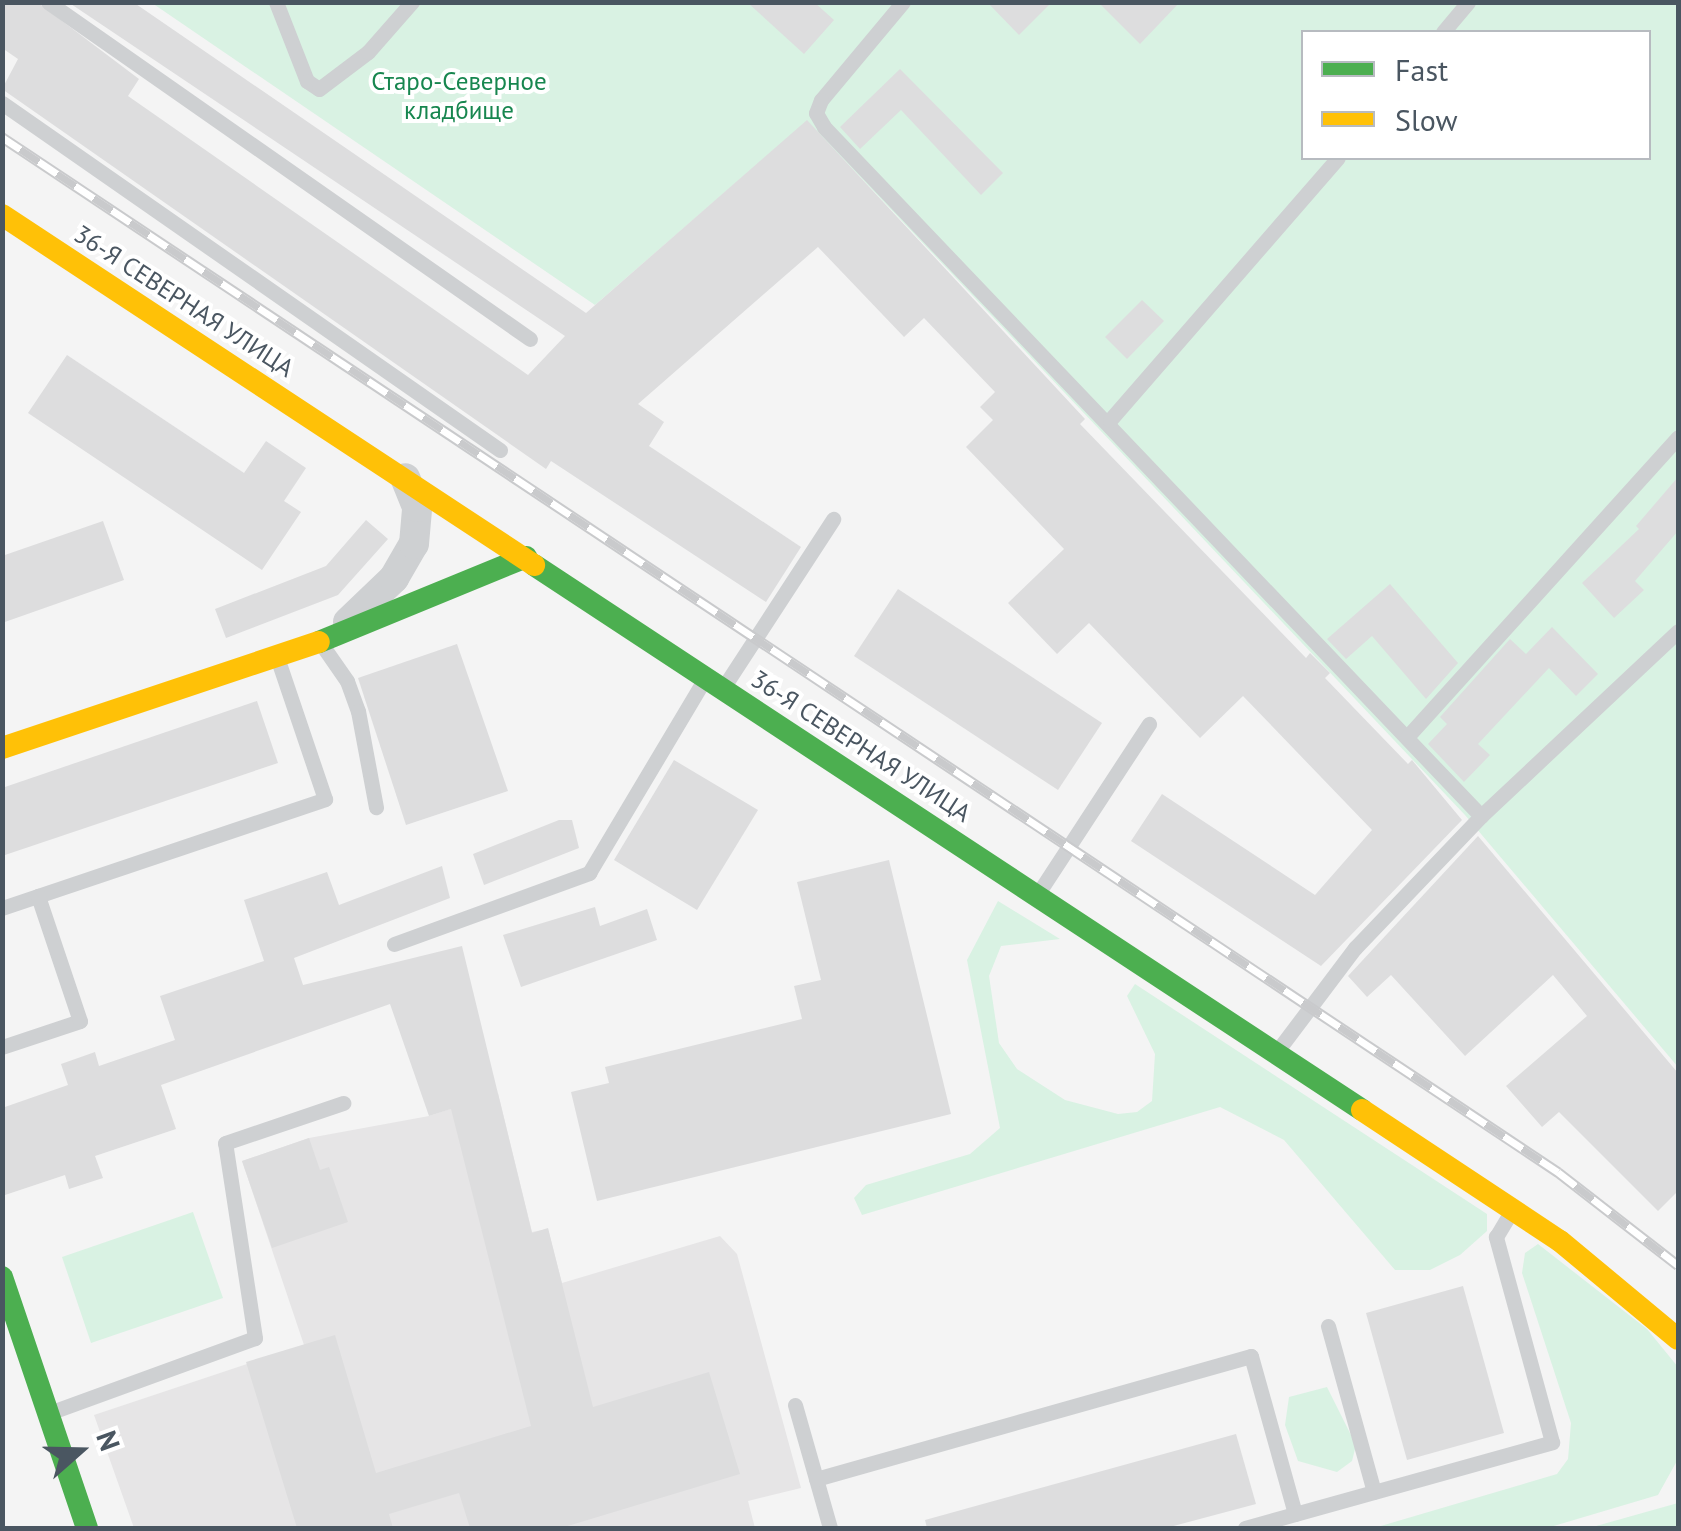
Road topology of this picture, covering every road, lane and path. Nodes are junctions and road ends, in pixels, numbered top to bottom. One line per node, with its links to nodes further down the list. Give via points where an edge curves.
1 (48, 2): 10 (lane)
2 (276, 2): 3 (lane, via 300,66 320,89 368,52)
3 (412, 2)
4 (902, 2): 11 (lane, via 816,113)
5 (1468, 2): 6 (lane)
6 (1445, 30)
7 (2, 103): 13 (lane)
8 (1336, 160): 11 (lane)
9 (2, 215): 14 (main road, 36-Я СЕВЕРНАЯ УЛИЦА)
10 (530, 340)
11 (1110, 420): 22 (lane)
12 (1678, 437): 22 (lane)
13 (500, 450)
14 (404, 478): 16 (main road, 36-Я СЕВЕРНАЯ УЛИЦА); 18 (street, via 417,507 414,544 362,612)
15 (833, 519): 20 (lane)
16 (526, 557): 18 (main road); 20 (main road, 36-Я СЕВЕРНАЯ УЛИЦА)
17 (1678, 632): 25 (lane)
18 (319, 642): 19 (main road); 24 (lane, via 347,681 358,712)
19 (278, 659): 23 (main road); 27 (lane, via 325,799)
20 (715, 682): 26 (main road, 36-Я СЕВЕРНАЯ УЛИЦА); 29 (lane, via 588,873)
21 (1149, 724): 26 (lane)
22 (1407, 737): 25 (lane)
23 (2, 748)
24 (376, 807)
25 (1481, 816): 31 (lane, via 1355,948)
26 (1037, 895): 31 (main road, 36-Я СЕВЕРНАЯ УЛИЦА)
27 (38, 896): 28 (lane); 30 (lane, via 80,1021)
28 (2, 908)
29 (394, 944)
30 (2, 1047)
31 (1276, 1053): 33 (main road, 36-Я СЕВЕРНАЯ УЛИЦА)
32 (342, 1103): 38 (lane, via 225,1143 255,1338)
33 (1512, 1210): 36 (main road, 36-Я СЕВЕРНАЯ УЛИЦА); 40 (lane, via 1496,1237 1552,1442)
34 (2, 1277): 38 (main road)
35 (1328, 1326): 40 (lane)
36 (1678, 1338)
37 (796, 1406): 39 (lane)
38 (49, 1413): 42 (main road)
39 (816, 1478): 41 (lane, via 1250,1356); 43 (lane)
40 (1374, 1492): 41 (lane)
41 (1295, 1514): 44 (lane)
42 (87, 1528)
43 (830, 1528)
44 (1245, 1528)

